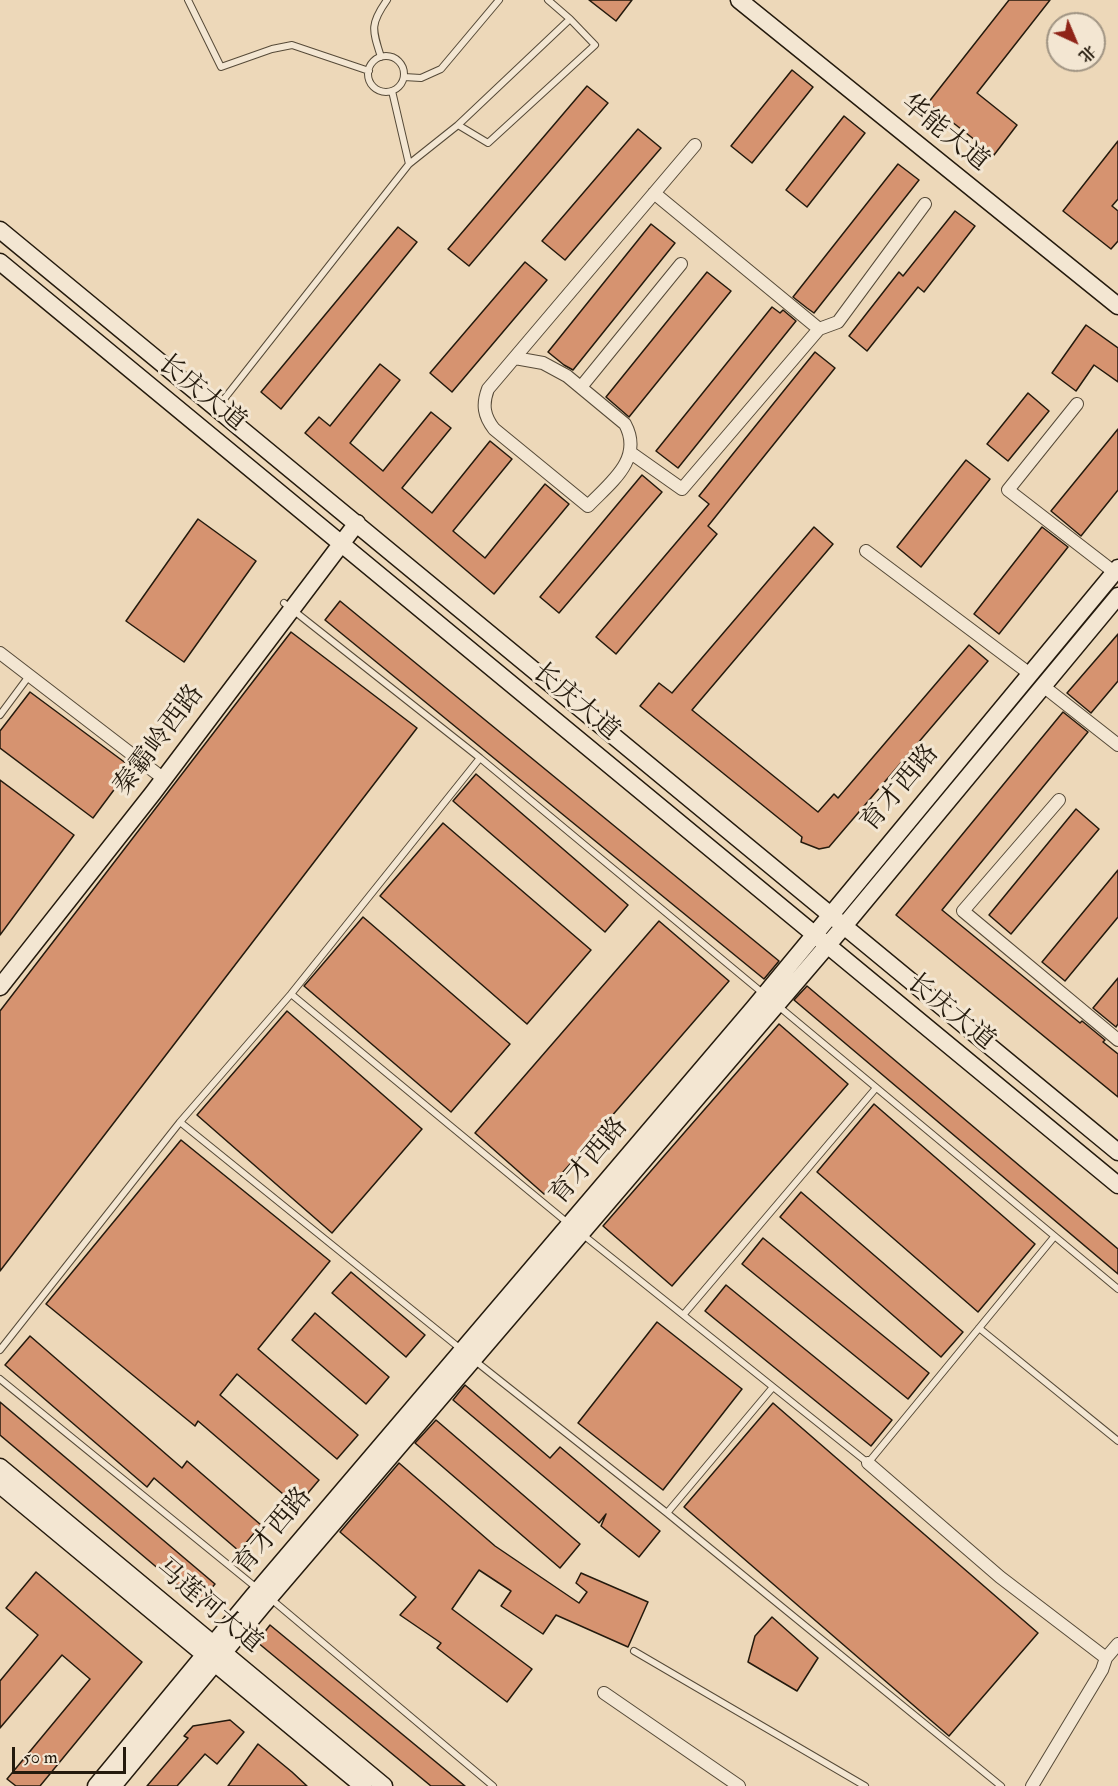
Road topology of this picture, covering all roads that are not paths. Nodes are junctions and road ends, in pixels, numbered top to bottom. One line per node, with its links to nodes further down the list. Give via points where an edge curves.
1 (188, 0): 9 (lane, via 221,67 291,45)
2 (387, 0): 8 (lane, via 373,20)
3 (499, 0): 10 (lane, via 441,69 421,78)
4 (548, 0): 7 (lane)
5 (739, 0): 21 (street, 华能大道)
6 (754, 0): 20 (street, 华能大道)
7 (570, 19): 12 (lane); 12 (lane, via 595,45 488,143)
8 (381, 57): 9 (lane); 10 (lane, via 398,60)
9 (369, 71): 11 (lane, via 375,87)
10 (404, 77): 11 (lane)
11 (392, 91): 14 (lane)
12 (458, 124): 14 (lane)
13 (695, 145): 15 (street)
14 (409, 164): 26 (lane)
15 (654, 193): 22 (street); 23 (street)
16 (925, 204): 22 (street, via 838,322)
17 (0, 230): 26 (street, 长庆大道)
18 (0, 262): 29 (street, 长庆大道)
19 (681, 264): 24 (street)
20 (1118, 294)
21 (1118, 306)
22 (819, 329): 27 (street, via 682,489)
23 (515, 358): 24 (street, via 543,363); 27 (street, via 488,390 484,400 488,420 588,506 627,463)
24 (581, 387): 27 (street, via 625,424)
25 (1077, 404): 31 (street, via 1008,490)
26 (216, 408): 28 (street, 长庆大道)
27 (631, 453)
28 (352, 520): 29 (street, 秦霸岭西路); 43 (street, 长庆大道)
29 (338, 540): 33 (street, 秦霸岭西路); 45 (street, 长庆大道)
30 (866, 551): 35 (street)
31 (1116, 570): 35 (street, 育才西路)
32 (1118, 596): 37 (street, 育才西路)
33 (288, 606): 40 (lane); 41 (street, 秦霸岭西路)
34 (0, 653): 36 (street)
35 (1030, 674): 43 (street, 育才西路)
36 (29, 676): 38 (lane); 41 (street)
37 (1043, 686): 39 (street); 44 (street, 育才西路)
38 (0, 715)
39 (1118, 745)
40 (480, 758): 48 (lane); 49 (lane)
41 (159, 776): 46 (street, 秦霸岭西路); 47 (street, 秦霸岭西路)
42 (1059, 800): 50 (street, via 963,911)
43 (829, 914): 44 (street, 长庆大道); 45 (street, 育才西路)
44 (844, 926): 45 (street, 育才西路); 53 (street, 长庆大道)
45 (821, 939): 49 (street, 育才西路); 54 (street, 长庆大道)
46 (0, 971)
47 (0, 987)
48 (291, 994): 52 (lane); 55 (lane)
49 (770, 1000): 51 (lane); 55 (street, 育才西路)
50 (1118, 1040)
51 (876, 1088): 56 (lane); 58 (lane)
52 (180, 1122): 60 (lane); 61 (lane)
53 (1118, 1152)
54 (1118, 1185)
55 (575, 1229): 58 (lane); 61 (street, 育才西路)
56 (1054, 1237): 57 (lane); 59 (lane)
57 (1118, 1289)
58 (684, 1314): 63 (lane)
59 (980, 1328): 64 (lane); 65 (lane)
60 (0, 1350)
61 (468, 1355): 68 (lane); 69 (street, 育才西路)
62 (0, 1379): 69 (lane)
63 (773, 1387): 65 (lane); 68 (lane)
64 (1118, 1441)
65 (868, 1463): 73 (street, via 1000,1577)
66 (0, 1467): 72 (street, 马莲河大道)
67 (0, 1485): 72 (street, 马莲河大道)
68 (667, 1513): 82 (lane)
69 (264, 1594): 72 (street, 育才西路); 79 (lane)
70 (1118, 1644): 73 (street)
71 (634, 1651): 81 (lane)
72 (213, 1654): 75 (street, 育才西路); 76 (street, 育才西路); 77 (street, 马莲河大道); 78 (street, 马莲河大道)
73 (1106, 1658): 83 (street)
74 (604, 1694): 80 (street)
75 (96, 1786)
76 (113, 1786)
77 (363, 1786)
78 (384, 1786)
79 (493, 1786)
80 (739, 1786)
81 (865, 1786)
82 (1001, 1786)
83 (1032, 1786)

